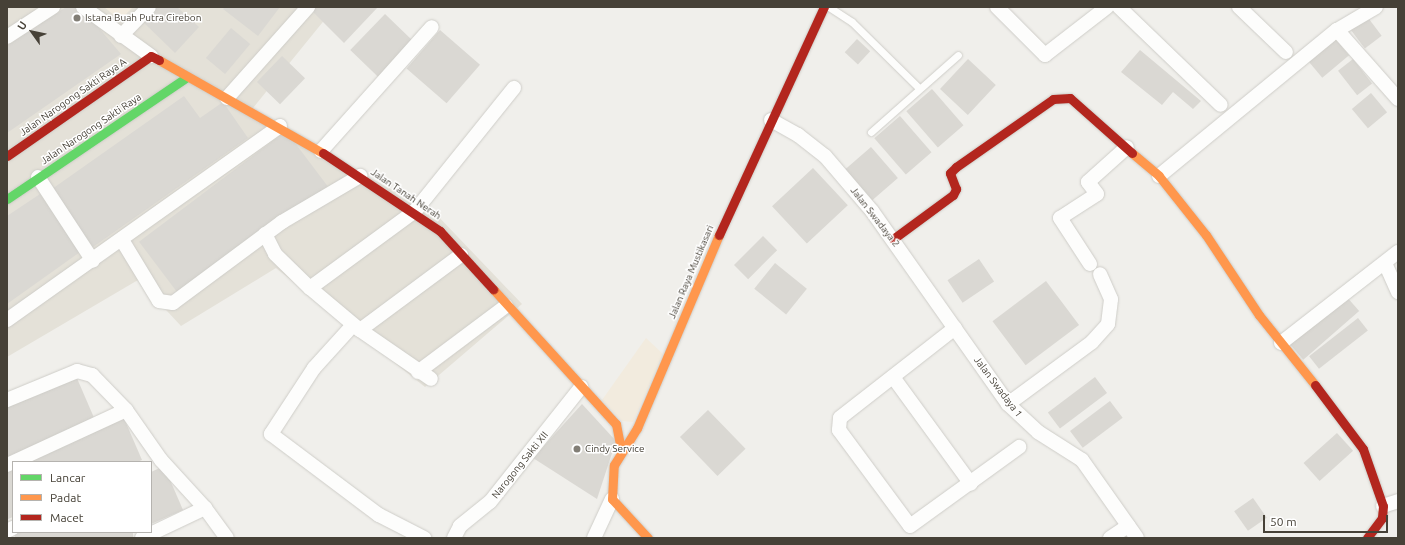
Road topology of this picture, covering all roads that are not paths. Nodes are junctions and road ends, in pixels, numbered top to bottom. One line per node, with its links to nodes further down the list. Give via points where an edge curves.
1 (53, 7): 14 (street)
2 (83, 7): 15 (street)
3 (149, 7): 15 (street)
4 (308, 7): 22 (street)
5 (824, 7): 25 (street, Jalan Raya Mustikasari)
6 (829, 7): 21 (lane, via 852,22)
7 (997, 7): 8 (street, via 1045,55)
8 (1107, 7)
9 (1119, 7): 24 (street)
10 (1239, 7): 16 (street)
11 (1376, 7): 13 (street)
12 (432, 27): 29 (street)
13 (1337, 30): 23 (street); 32 (street)
14 (7, 36)
15 (121, 36): 18 (street)
16 (1286, 52)
17 (958, 55): 21 (lane)
18 (151, 56): 19 (street, Jalan Tanah Nerah); 30 (street, Jalan Narogong Sakti Raya A)
19 (187, 78): 22 (street, Jalan Tanah Nerah); 33 (street, Jalan Narogong Sakti Raya)
20 (514, 88): 35 (street)
21 (919, 88): 27 (lane)
22 (227, 98): 26 (street, Jalan Tanah Nerah)
23 (1398, 99)
24 (1221, 105)
25 (771, 120): 37 (street, Jalan Swadaya 2, via 798,135 825,156); 60 (street, Jalan Raya Mustikasari, via 637,428)
26 (280, 126): 29 (street, Jalan Tanah Nerah); 38 (street)
27 (871, 132)
28 (1127, 147): 32 (street); 37 (street, via 1070,98 1053,99 950,172 956,189 953,195); 43 (street, via 1088,182 1097,194 1060,218)
29 (321, 151): 31 (street, Jalan Tanah Nerah)
30 (7, 156)
31 (360, 176): 35 (street, Jalan Tanah Nerah); 36 (street)
32 (1159, 176): 51 (street)
33 (38, 177): 34 (street, Jalan Narogong Sakti Raya); 41 (street)
34 (7, 199)
35 (415, 211): 40 (street, Jalan Tanah Nerah, via 440,230); 45 (street)
36 (265, 234): 38 (street, via 173,303 164,304); 45 (street, via 278,257)
37 (893, 239): 50 (street, Jalan Swadaya 2)
38 (122, 240): 41 (street)
39 (1398, 252): 42 (street)
40 (461, 255): 47 (street, Jalan Tanah Nerah); 49 (street)
41 (93, 261): 48 (street)
42 (1385, 263): 46 (street); 51 (street)
43 (1090, 264)
44 (1100, 274): 57 (street, via 1111,299 1108,324 1092,342)
45 (310, 288): 49 (street)
46 (1398, 292)
47 (506, 306): 52 (street); 55 (street, Jalan Tanah Nerah)
48 (7, 320)
49 (357, 327): 52 (street); 73 (street, via 314,368 271,434 379,515)
50 (957, 331): 53 (street); 57 (street, Jalan Swadaya 1)
51 (1281, 343): 66 (street, via 1363,449)
52 (418, 372): 54 (street)
53 (893, 377): 63 (street); 63 (street, via 840,418 838,423 906,523 916,525)
54 (431, 379)
55 (581, 387): 60 (street, Jalan Tanah Nerah, via 616,424); 74 (street, Narogong Sakti XII, via 490,502 460,526)
56 (7, 400): 58 (street, via 77,371 92,375)
57 (1008, 404): 68 (street, Jalan Swadaya 1, via 1038,432 1082,460)
58 (126, 410): 61 (street); 62 (street)
59 (1018, 447): 63 (street)
60 (622, 450): 64 (street, Jalan Raya Mustikasari, via 610,481)
61 (16, 461)
62 (156, 463): 67 (street)
63 (971, 484)
64 (612, 499): 75 (street); 76 (street)
65 (1398, 501): 66 (street)
66 (1383, 506): 79 (street, via 1382,518)
67 (205, 508): 71 (street); 72 (street)
68 (1128, 526): 77 (street); 78 (street, Jalan Swadaya 1)
69 (7, 531): 70 (street)
70 (10, 538)
71 (142, 538)
72 (227, 538)
73 (424, 538)
74 (454, 538)
75 (594, 538)
76 (648, 538)
77 (1110, 538)
78 (1137, 538)
79 (1368, 538)

